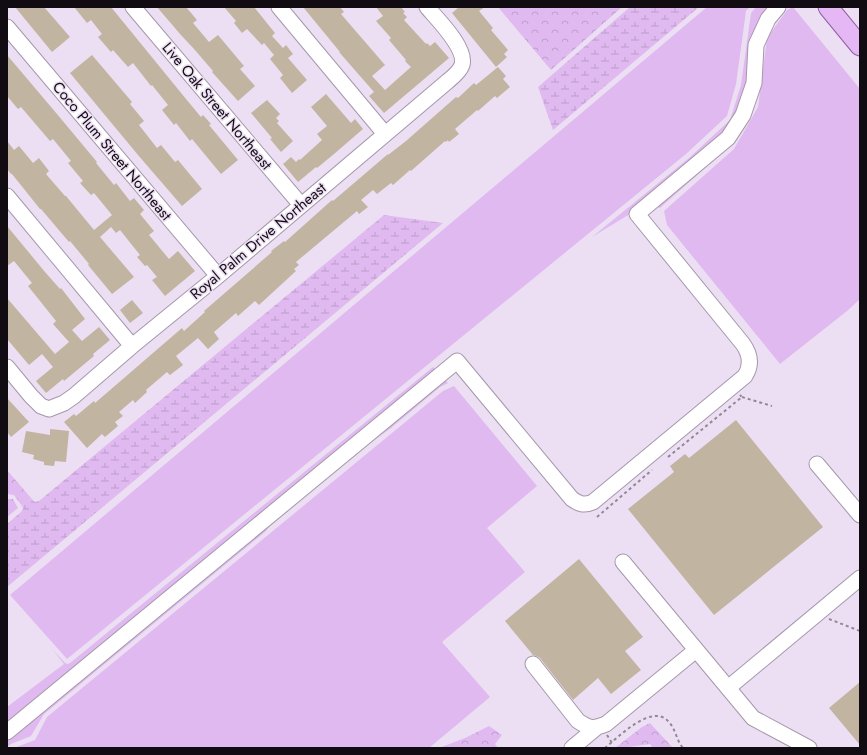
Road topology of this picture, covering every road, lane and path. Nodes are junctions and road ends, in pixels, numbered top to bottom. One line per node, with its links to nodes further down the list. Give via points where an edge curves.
1 (133, 7): 10 (street, Live Oak Street Northeast)
2 (279, 7): 8 (street)
3 (427, 7): 8 (street, Royal Palm Drive Northeast, via 459,47 463,57 462,66 448,82)
4 (778, 7): 26 (street, via 768,19 756,45 754,83 743,115 728,138 637,214 747,350 750,362 745,376 593,502 583,505 572,499 457,361)
5 (828, 7): 7 (main road)
6 (7, 27): 11 (street, Coco Plum Street Northeast)
7 (860, 46)
8 (385, 134): 10 (street, Royal Palm Drive Northeast)
9 (7, 196): 12 (street)
10 (301, 205): 11 (street, Royal Palm Drive Northeast)
11 (218, 276): 12 (street, Royal Palm Drive Northeast)
12 (132, 346): 13 (street, Royal Palm Drive Northeast, via 64,403 49,409 41,406)
13 (7, 367)
14 (742, 397): 15 (path)
15 (772, 406)
16 (817, 464): 17 (street)
17 (860, 515)
18 (623, 562): 22 (street)
19 (860, 578): 20 (street)
20 (817, 614): 21 (path); 24 (street)
21 (860, 631)
22 (696, 650): 24 (street); 25 (street, via 606,724)
23 (533, 664): 25 (street, via 578,722 586,727)
24 (728, 688): 30 (street, via 753,718)
25 (596, 728): 27 (street)
26 (7, 732)
27 (572, 748)
28 (605, 748): 29 (path, via 635,724 653,716 668,720)
29 (683, 748)
30 (809, 748)

